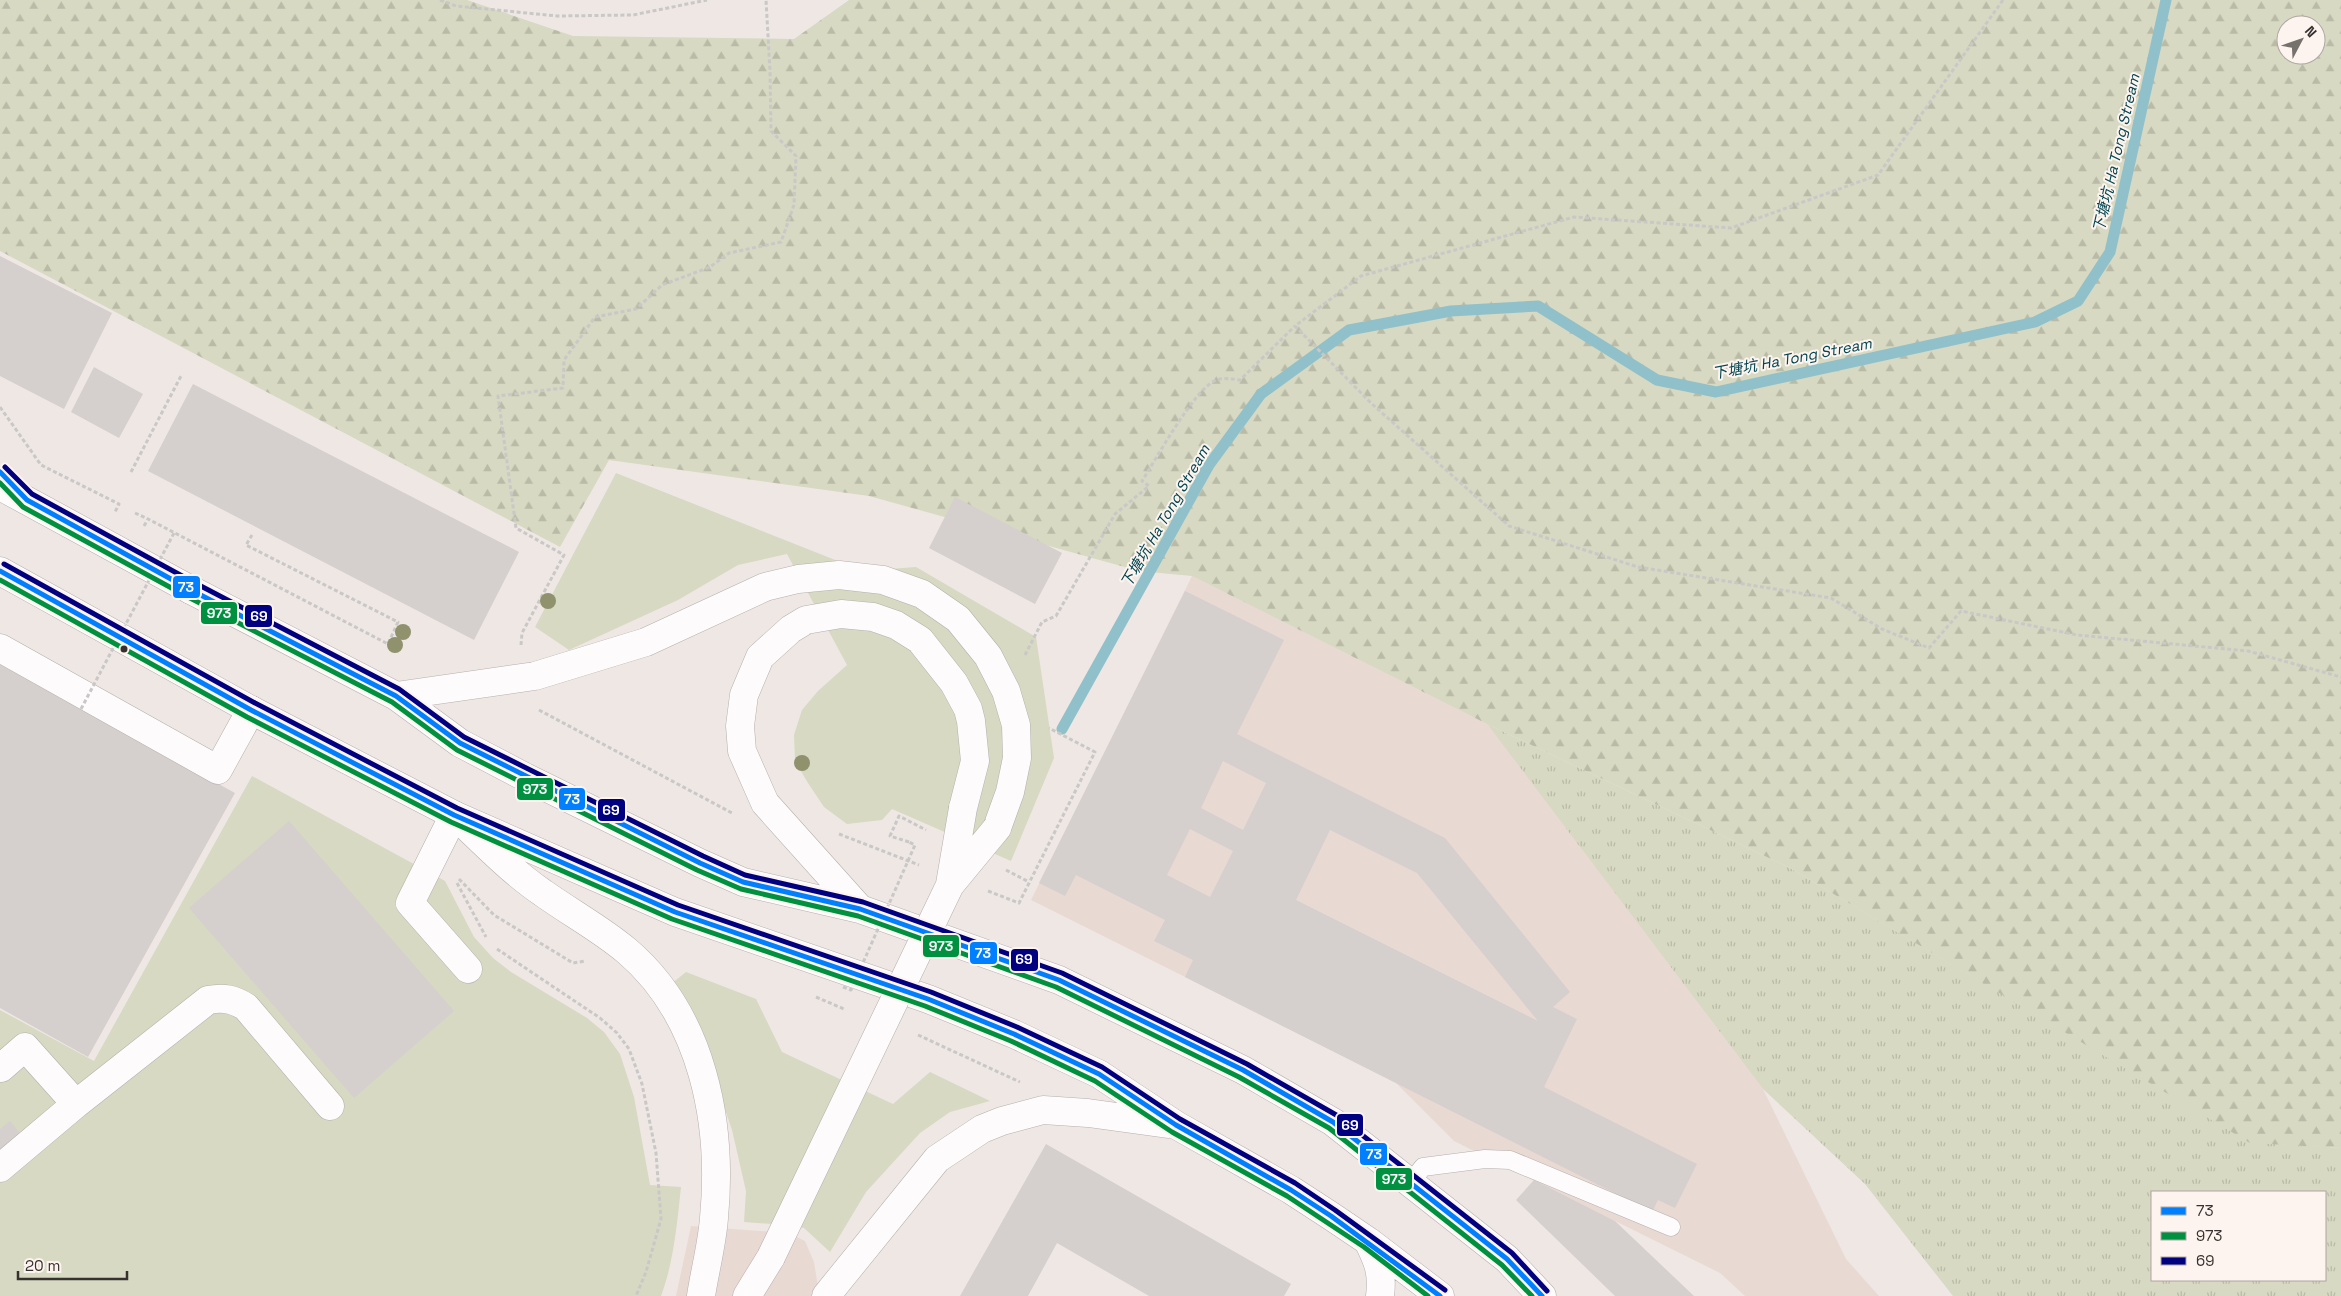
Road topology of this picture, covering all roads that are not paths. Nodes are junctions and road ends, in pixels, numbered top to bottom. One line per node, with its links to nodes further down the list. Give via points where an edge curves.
1 (0, 472): 3 (main road)
2 (0, 486): 3 (main road)
3 (27, 500): 6 (main road, via 191,590)
4 (0, 571): 7 (main road)
5 (0, 648): 7 (main road, via 218,770)
6 (396, 696): 9 (main road, bridge, via 535,676 646,642 765,587 798,579 839,575 883,580 922,594 958,619 988,656 1006,691 1016,725 1016,758 1010,792 997,828); 10 (main road, via 460,743 700,863 743,882)
7 (251, 710): 8 (main road)
8 (454, 815): 11 (main road, via 410,903); 15 (main road, via 674,912 928,999 988,1024 1099,1074); 20 (main road, via 542,893 626,950 648,970 676,1010 692,1044 709,1100 716,1142 714,1216)
9 (950, 885): 10 (main road, bridge, via 975,761 972,721 954,683 920,640 896,625 873,617 841,614 806,620 760,657 744,696 740,726 742,751 765,802); 21 (main road, bridge, via 771,1257)
10 (860, 909): 17 (main road, via 1059,980 1243,1070 1333,1122)
11 (468, 969)
12 (1, 1069): 13 (main road, via 25,1046)
13 (76, 1104): 14 (main road, via 208,1000 221,997 246,1007); 16 (main road)
14 (330, 1106)
15 (1176, 1125): 19 (main road, via 1290,1190); 22 (main road, via 1043,1110 982,1129 937,1159)
16 (0, 1168)
17 (1411, 1182): 18 (lane, via 1423,1167 1485,1158 1510,1160); 25 (main road, via 1507,1259)
18 (1672, 1227)
19 (1368, 1241): 23 (main road, via 1383,1279); 24 (main road)
20 (701, 1296)
21 (747, 1296)
22 (826, 1296)
23 (1380, 1296)
24 (1440, 1296)
25 (1542, 1296)

